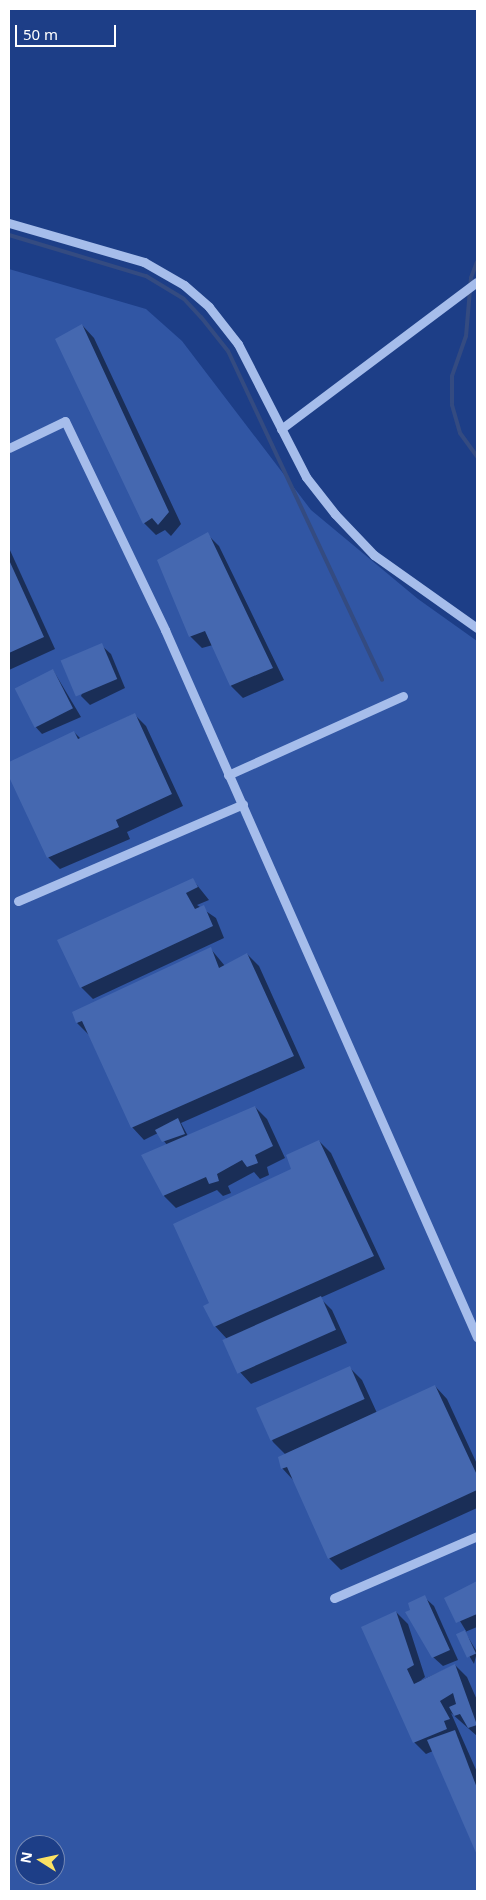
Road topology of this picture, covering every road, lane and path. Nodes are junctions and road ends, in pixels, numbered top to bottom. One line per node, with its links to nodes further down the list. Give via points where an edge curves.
1 (9, 222): 3 (street, via 144,262 184,285 209,307 238,344)
2 (477, 282): 3 (street)
3 (280, 429): 5 (street, via 306,477 374,554)
4 (9, 448): 7 (street, via 65,421)
5 (477, 628)
6 (403, 696): 7 (street)
7 (228, 775): 8 (street)
8 (243, 804): 9 (street); 10 (street)
9 (18, 901)
10 (477, 1337)
11 (477, 1536): 12 (street)
12 (334, 1598)

